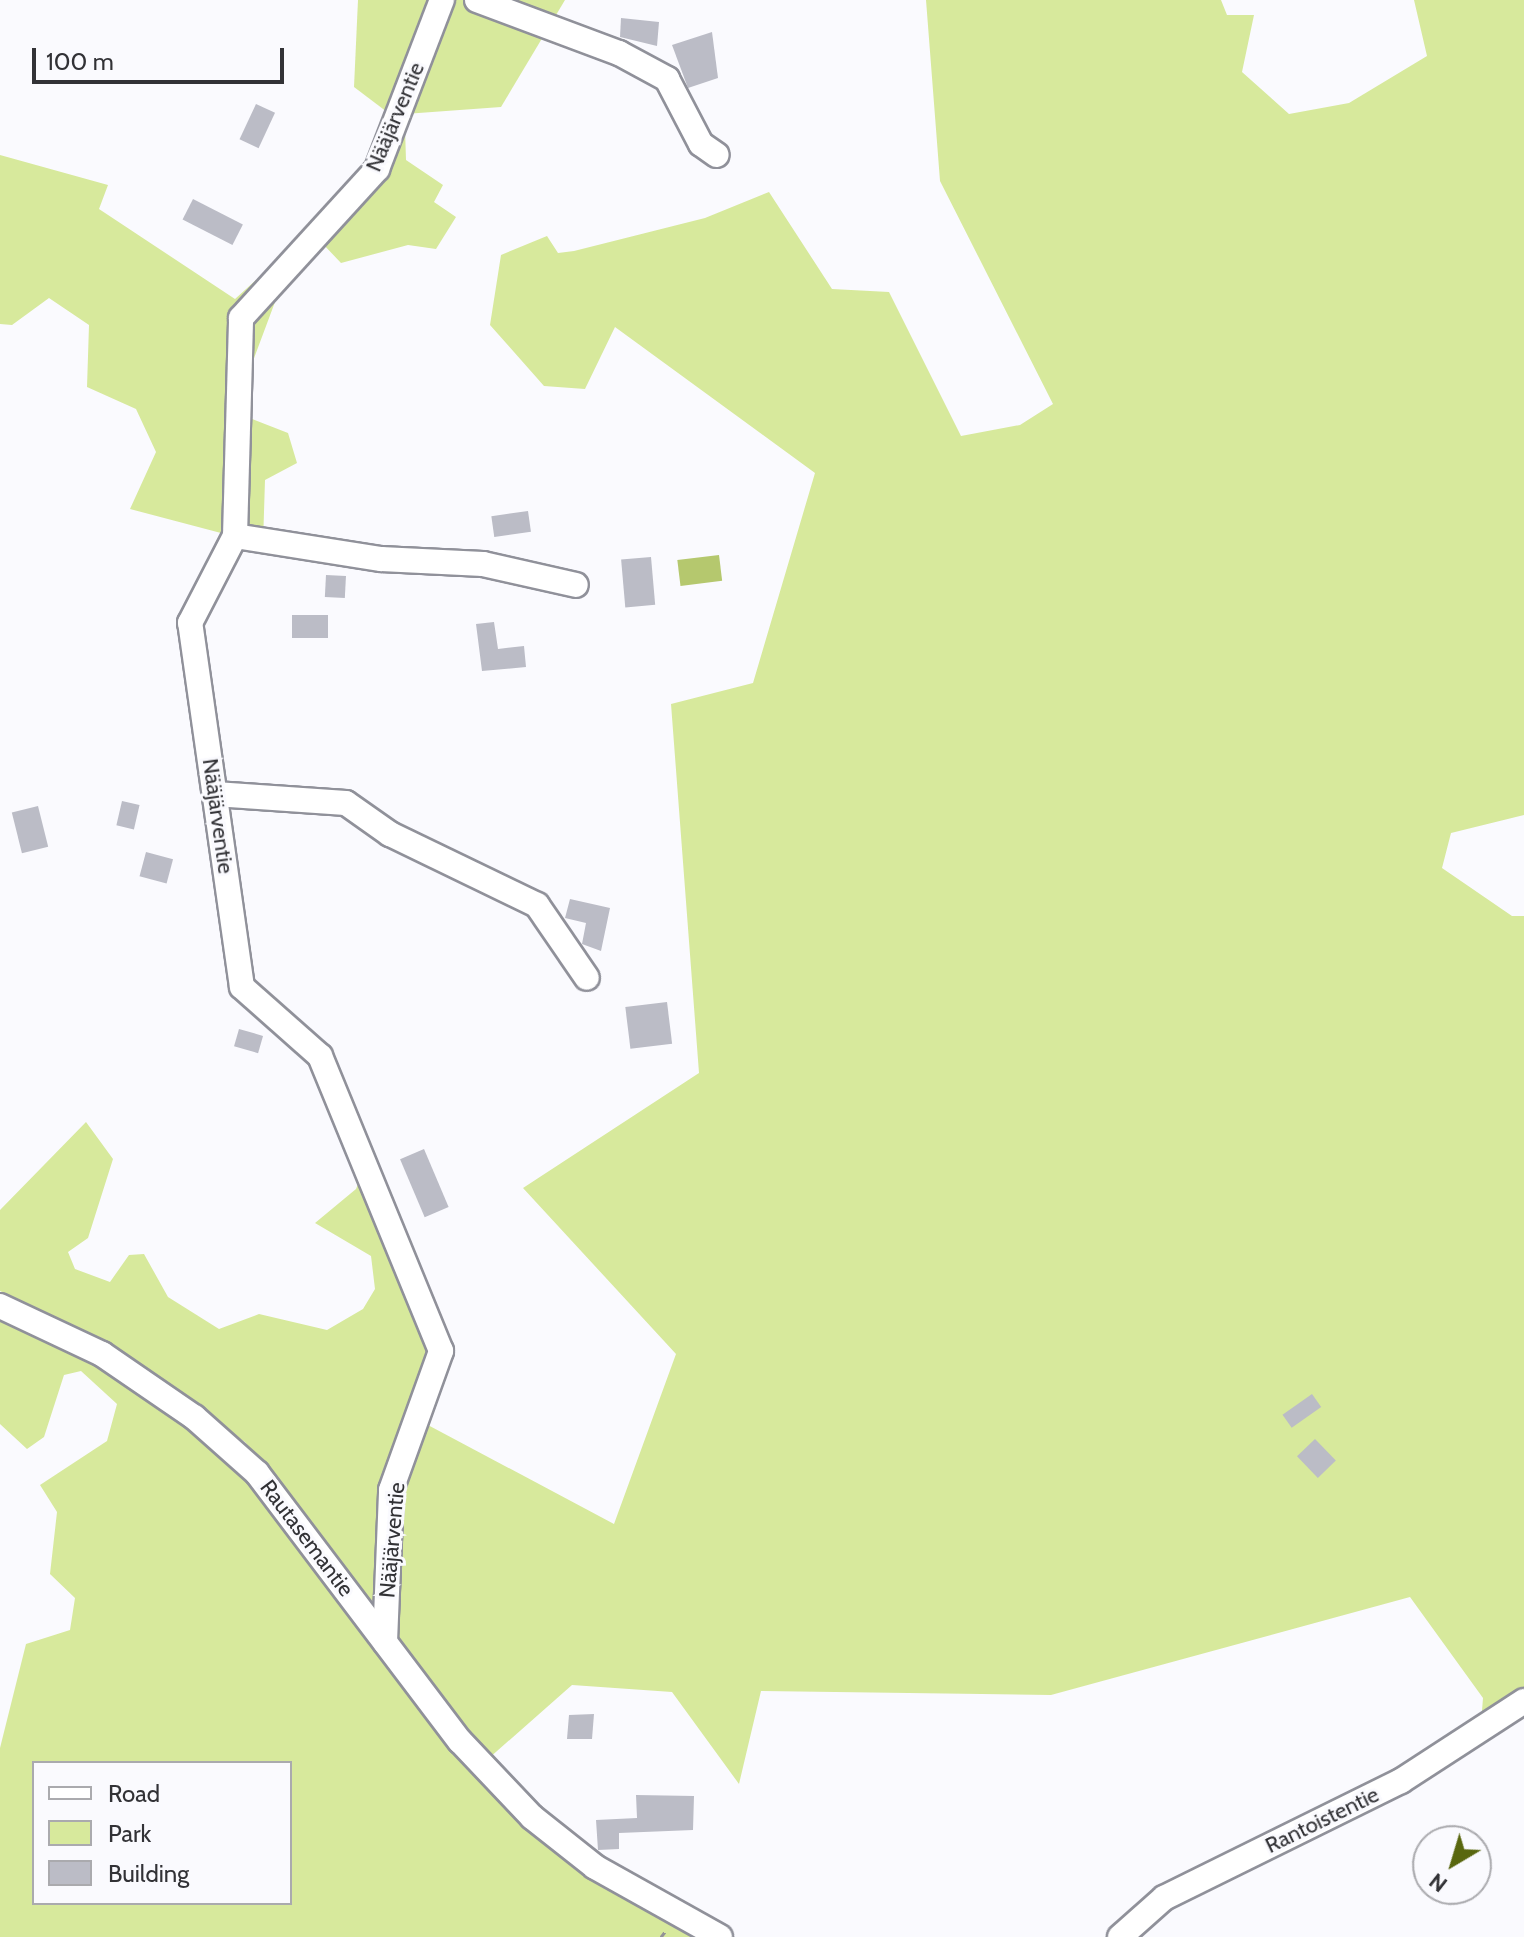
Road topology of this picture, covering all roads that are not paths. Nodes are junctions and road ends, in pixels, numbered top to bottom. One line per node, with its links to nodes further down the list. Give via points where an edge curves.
1 (442, 0): 4 (street, Nääjärventie, via 377,169 241,318)
2 (477, 0): 3 (street, via 619,53 667,79 701,144)
3 (717, 155)
4 (235, 536): 5 (street, via 381,559 483,564); 6 (street, Nääjärventie, via 190,623)
5 (576, 585)
6 (215, 794): 7 (street, via 346,803 390,834 537,905); 9 (street, Nääjärventie, via 242,987 320,1056 441,1351 391,1490)
7 (587, 978)
8 (0, 1306): 9 (street, Rautasemantie, via 102,1354 194,1417 257,1473)
9 (385, 1642): 11 (street, Rautasemantie, via 460,1741 532,1817 595,1867)
10 (1524, 1701): 12 (street, Rantoistentie, via 1401,1781 1164,1898)
11 (720, 1937)
12 (1120, 1937)

